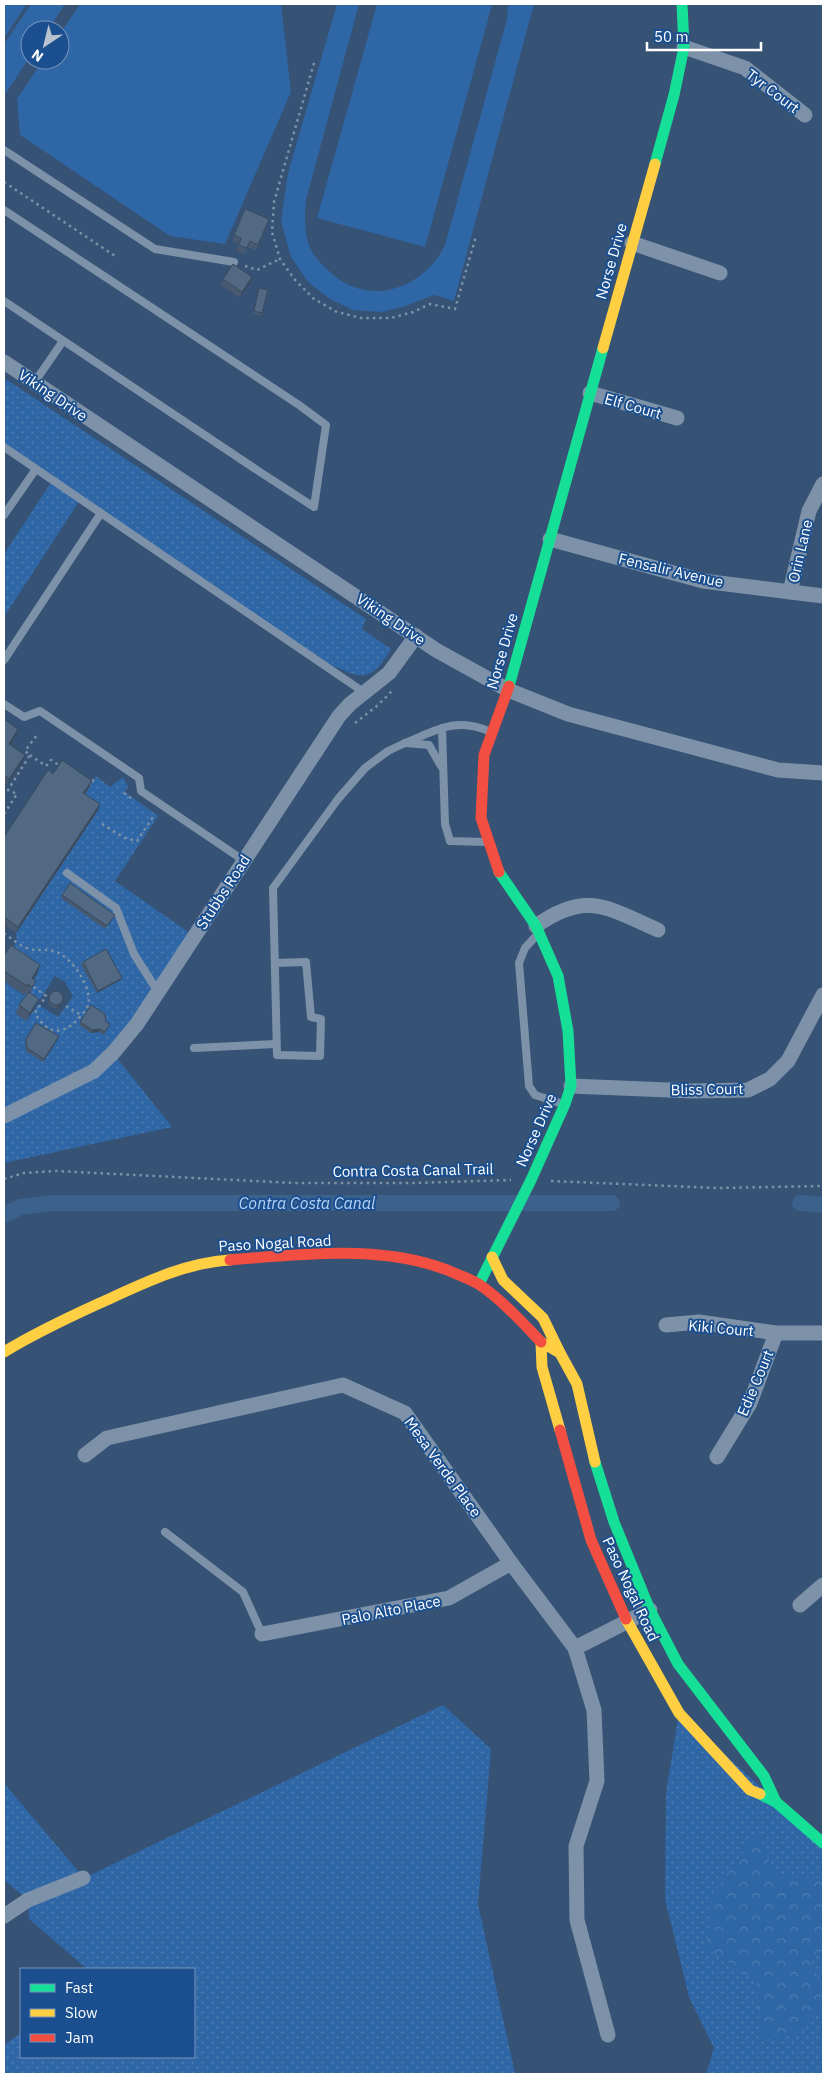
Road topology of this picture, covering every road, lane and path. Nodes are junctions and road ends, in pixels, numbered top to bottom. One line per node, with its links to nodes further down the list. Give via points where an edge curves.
1 (682, 4): 2 (street, Norse Drive)
2 (684, 47): 4 (street, Tyr Court, via 745,68); 9 (street, Norse Drive, via 674,95)
3 (314, 63): 11 (path, via 274,202 272,232)
4 (805, 115)
5 (4, 150): 12 (lane, via 155,249)
6 (4, 182): 10 (path)
7 (4, 210): 15 (lane, via 326,425 314,507)
8 (476, 236): 11 (path, via 455,309 430,304 391,318 361,318 337,312 314,299)
9 (632, 243): 13 (street); 18 (street, Norse Drive)
10 (115, 256)
11 (280, 259): 12 (path, via 257,270)
12 (234, 262)
13 (720, 273)
14 (4, 302): 15 (lane)
15 (63, 341): 17 (lane)
16 (4, 362): 17 (street, Viking Drive)
17 (34, 383): 28 (street, Viking Drive)
18 (590, 393): 19 (street, Elf Court); 25 (street, Norse Drive)
19 (677, 418)
20 (4, 447): 21 (lane)
21 (36, 469): 23 (lane); 24 (lane)
22 (823, 484): 26 (street, Orin Lane, via 809,511)
23 (101, 513): 29 (lane); 31 (lane)
24 (4, 515)
25 (550, 539): 26 (street, Fensalir Avenue, via 703,581); 30 (street, Norse Drive)
26 (790, 592): 27 (street, Fensalir Avenue)
27 (823, 596)
28 (416, 636): 30 (street, Viking Drive); 31 (street, Stubbs Road, via 389,673)
29 (4, 660)
30 (508, 690): 34 (street, Norse Drive); 40 (street, Viking Drive, via 568,714 664,741 778,770)
31 (365, 693): 49 (street, Stubbs Road, via 339,716)
32 (4, 704): 49 (lane, via 24,717 40,711 69,729 139,778 141,792)
33 (442, 728): 34 (lane, via 475,725); 36 (lane); 38 (lane)
34 (492, 732): 48 (street, Norse Drive, via 484,755 481,788 480,818)
35 (37, 735): 37 (path, via 25,751)
36 (405, 743): 38 (lane, via 429,745); 54 (lane, via 365,768 338,799 273,888)
37 (30, 755): 39 (path, via 46,766 51,760); 44 (path)
38 (442, 768): 48 (lane, via 445,824 450,841)
39 (67, 770)
40 (823, 773)
41 (96, 776): 42 (path, via 90,785)
42 (82, 780)
43 (4, 787): 44 (path)
44 (8, 790): 45 (path, via 17,794)
45 (4, 814)
46 (155, 814): 47 (path, via 137,841 125,838)
47 (102, 824)
48 (488, 842): 51 (street, Norse Drive, via 498,870)
49 (243, 860): 56 (street, Stubbs Road)
50 (67, 873): 56 (lane, via 116,908 134,954)
51 (538, 930): 52 (street, via 554,913 577,905 606,907); 62 (street, Norse Drive, via 558,976 568,1031); 63 (lane, via 519,963 529,1086 535,1095)
52 (658, 930)
53 (4, 933): 59 (path, via 30,949 57,951 67,958 85,984 88,995 87,1008)
54 (275, 964): 60 (lane); 60 (lane, via 306,962 311,1016 321,1019 320,1056 277,1055)
55 (30, 984): 59 (path, via 46,996 35,1013 40,1023 49,1029 59,1032 69,1028)
56 (158, 992): 64 (street, Stubbs Road, via 137,1024 94,1071)
57 (823, 994): 62 (street, Bliss Court, via 788,1061 770,1079 748,1090)
58 (66, 1006): 59 (path)
59 (81, 1016)
60 (276, 1044): 61 (lane)
61 (194, 1048)
62 (571, 1086): 63 (street, Norse Drive)
63 (565, 1104): 66 (street, Norse Drive)
64 (4, 1116)
65 (4, 1179): 66 (path, Contra Costa Canal Trail, via 24,1173 56,1171 294,1182)
66 (528, 1185): 67 (path, Contra Costa Canal Trail); 68 (street, Norse Drive)
67 (823, 1186)
68 (492, 1258): 69 (street, Norse Drive); 75 (street, via 503,1280 543,1318)
69 (478, 1284): 73 (street, Paso Nogal Road); 74 (street, Paso Nogal Road, via 440,1266 400,1257 319,1253 213,1261 158,1276 33,1334)
70 (666, 1325): 72 (street, Kiki Court, via 699,1322)
71 (823, 1333): 72 (street, Kiki Court)
72 (776, 1334): 77 (street, Edie Court, via 750,1403)
73 (541, 1342): 75 (street, Paso Nogal Road); 83 (street, Paso Nogal Road, via 542,1367 591,1540)
74 (4, 1352)
75 (560, 1353): 82 (street, Paso Nogal Road, via 577,1384 599,1479)
76 (85, 1455): 79 (street, Mesa Verde Place, via 107,1438 343,1385 405,1413)
77 (717, 1457)
78 (165, 1532): 84 (lane, via 243,1592)
79 (511, 1563): 84 (street, Palo Alto Place, via 449,1598); 85 (street, Mesa Verde Place)
80 (823, 1585): 81 (street)
81 (800, 1605)
82 (650, 1610): 83 (street); 86 (street, Paso Nogal Road, via 678,1664 764,1776)
83 (627, 1622): 85 (street); 86 (street, Paso Nogal Road, via 679,1713 750,1790)
84 (262, 1634)
85 (575, 1648): 90 (street, Mesa Verde Place, via 594,1710 597,1781 576,1846 577,1920)
86 (776, 1802): 87 (street, Paso Nogal Road)
87 (823, 1843)
88 (84, 1878): 89 (street, via 28,1900)
89 (4, 1916)
90 (608, 2035)

